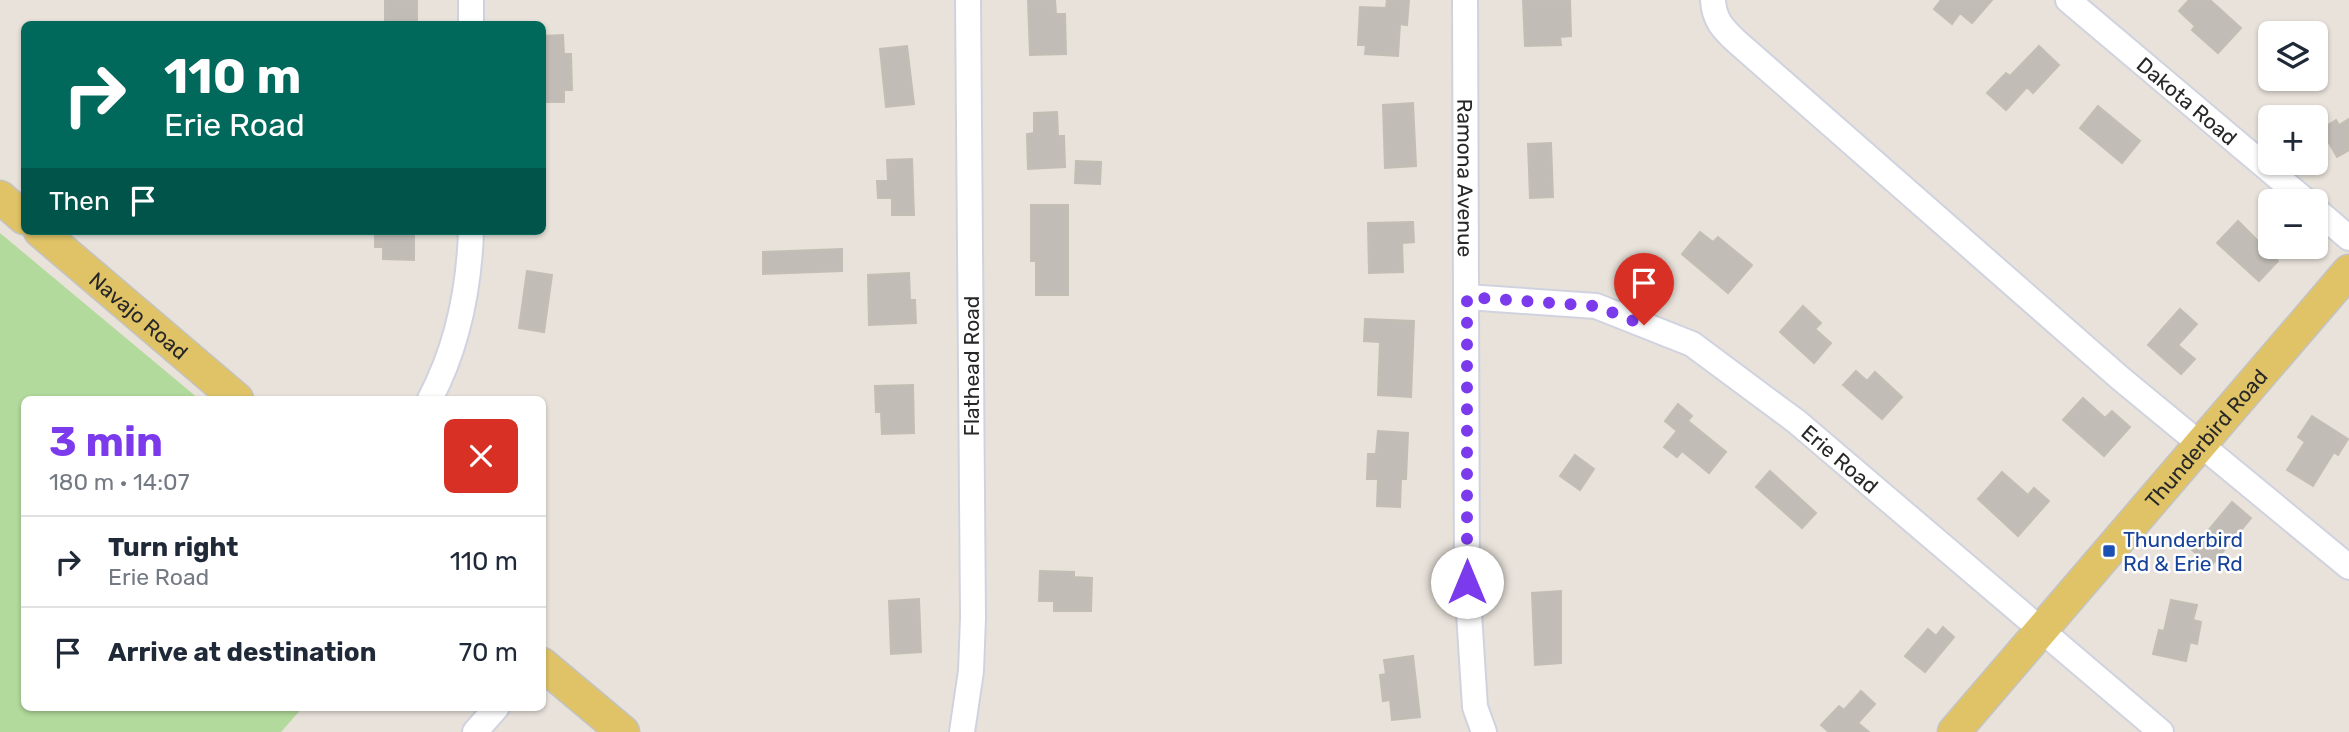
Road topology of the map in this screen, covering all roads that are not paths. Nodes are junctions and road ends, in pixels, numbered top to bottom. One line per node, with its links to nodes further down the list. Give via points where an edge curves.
1 (471, 0): 6 (street)
2 (968, 0): 25 (street, Flathead Road, via 973,618)
3 (1465, 0): 15 (street, Ramona Avenue)
4 (1713, 0): 18 (street, via 1714,16 1737,42 2120,378)
5 (2068, 0): 7 (street, Dakota Road)
6 (471, 21)
7 (2292, 189)
8 (0, 197): 9 (main road)
9 (21, 215)
10 (2328, 220): 13 (street)
11 (45, 235): 16 (main road, Navajo Road)
12 (471, 235): 17 (street, via 470,273 459,330)
13 (2349, 238)
14 (2349, 271): 18 (main road, Thunderbird Road)
15 (1467, 297): 20 (street, Erie Road, via 1596,306 1692,344 1797,422); 26 (street, Ramona Avenue, via 1467,582 1475,707)
16 (233, 396)
17 (432, 396)
18 (2201, 443): 19 (street); 20 (main road, Thunderbird Road)
19 (2349, 567)
20 (2042, 629): 27 (main road, Thunderbird Road); 28 (street, Erie Road)
21 (546, 667): 24 (main road)
22 (493, 711): 23 (street)
23 (475, 732)
24 (623, 732)
25 (962, 732)
26 (1483, 732)
27 (1954, 732)
28 (2161, 732)

